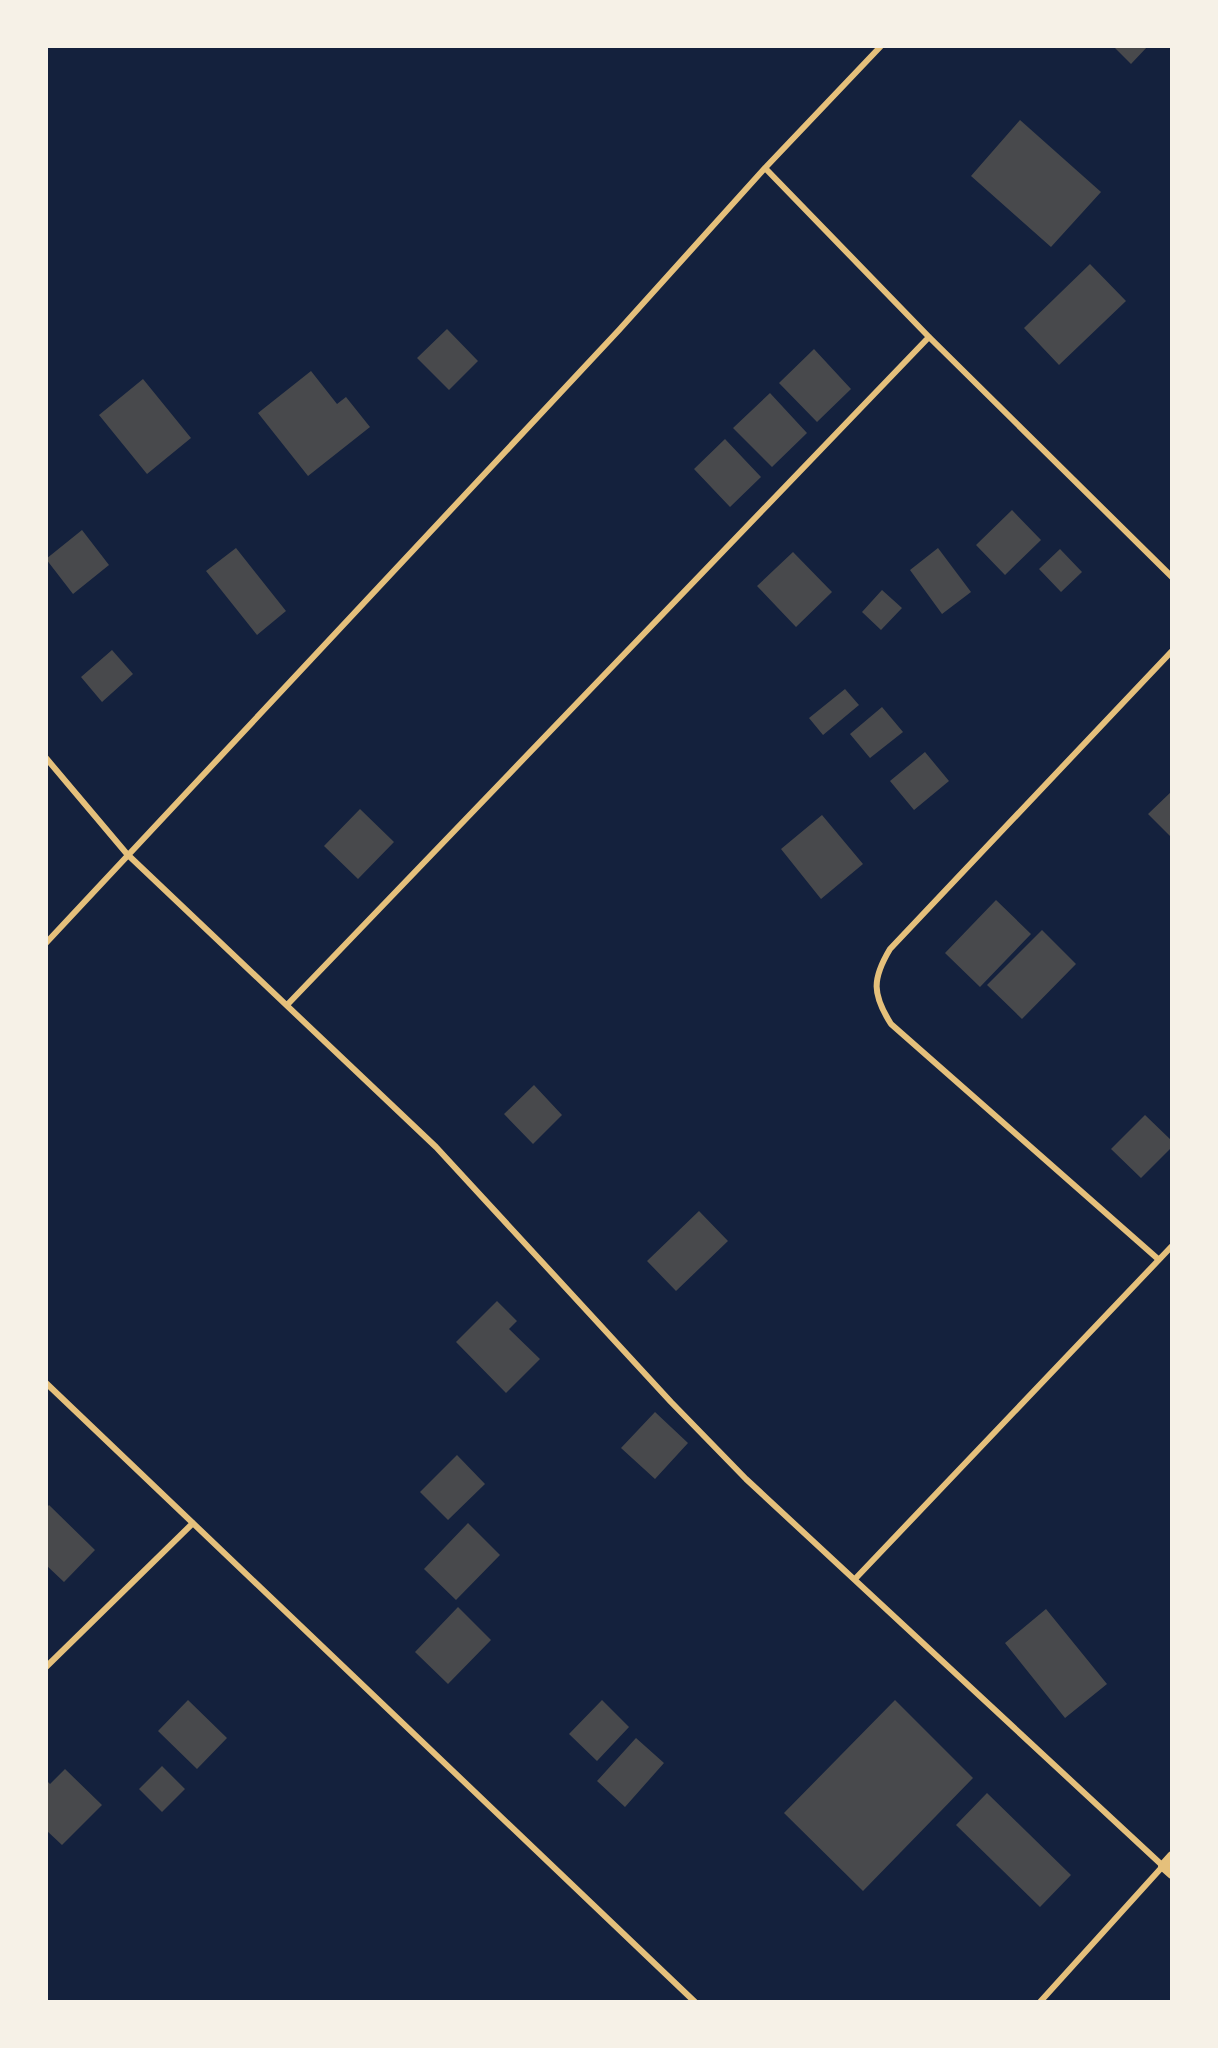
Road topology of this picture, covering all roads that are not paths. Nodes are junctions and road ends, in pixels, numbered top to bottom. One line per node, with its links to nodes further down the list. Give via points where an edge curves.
1 (881, 46): 2 (street)
2 (765, 168): 3 (street); 7 (street, via 619,330)
3 (929, 337): 4 (street); 9 (street)
4 (1172, 577)
5 (1172, 651): 11 (street, via 890,949 879,967 875,990 891,1024)
6 (46, 758): 7 (street)
7 (127, 854): 8 (street); 9 (street)
8 (46, 943)
9 (287, 1005): 14 (street, via 436,1147 739,1472)
10 (1172, 1246): 11 (street)
11 (1158, 1259): 14 (street)
12 (46, 1383): 13 (street)
13 (193, 1523): 15 (street); 19 (street)
14 (855, 1579): 17 (street)
15 (46, 1667)
16 (1172, 1856): 17 (street)
17 (1163, 1866): 18 (street); 20 (street)
18 (1172, 1874)
19 (695, 2001)
20 (1040, 2001)

